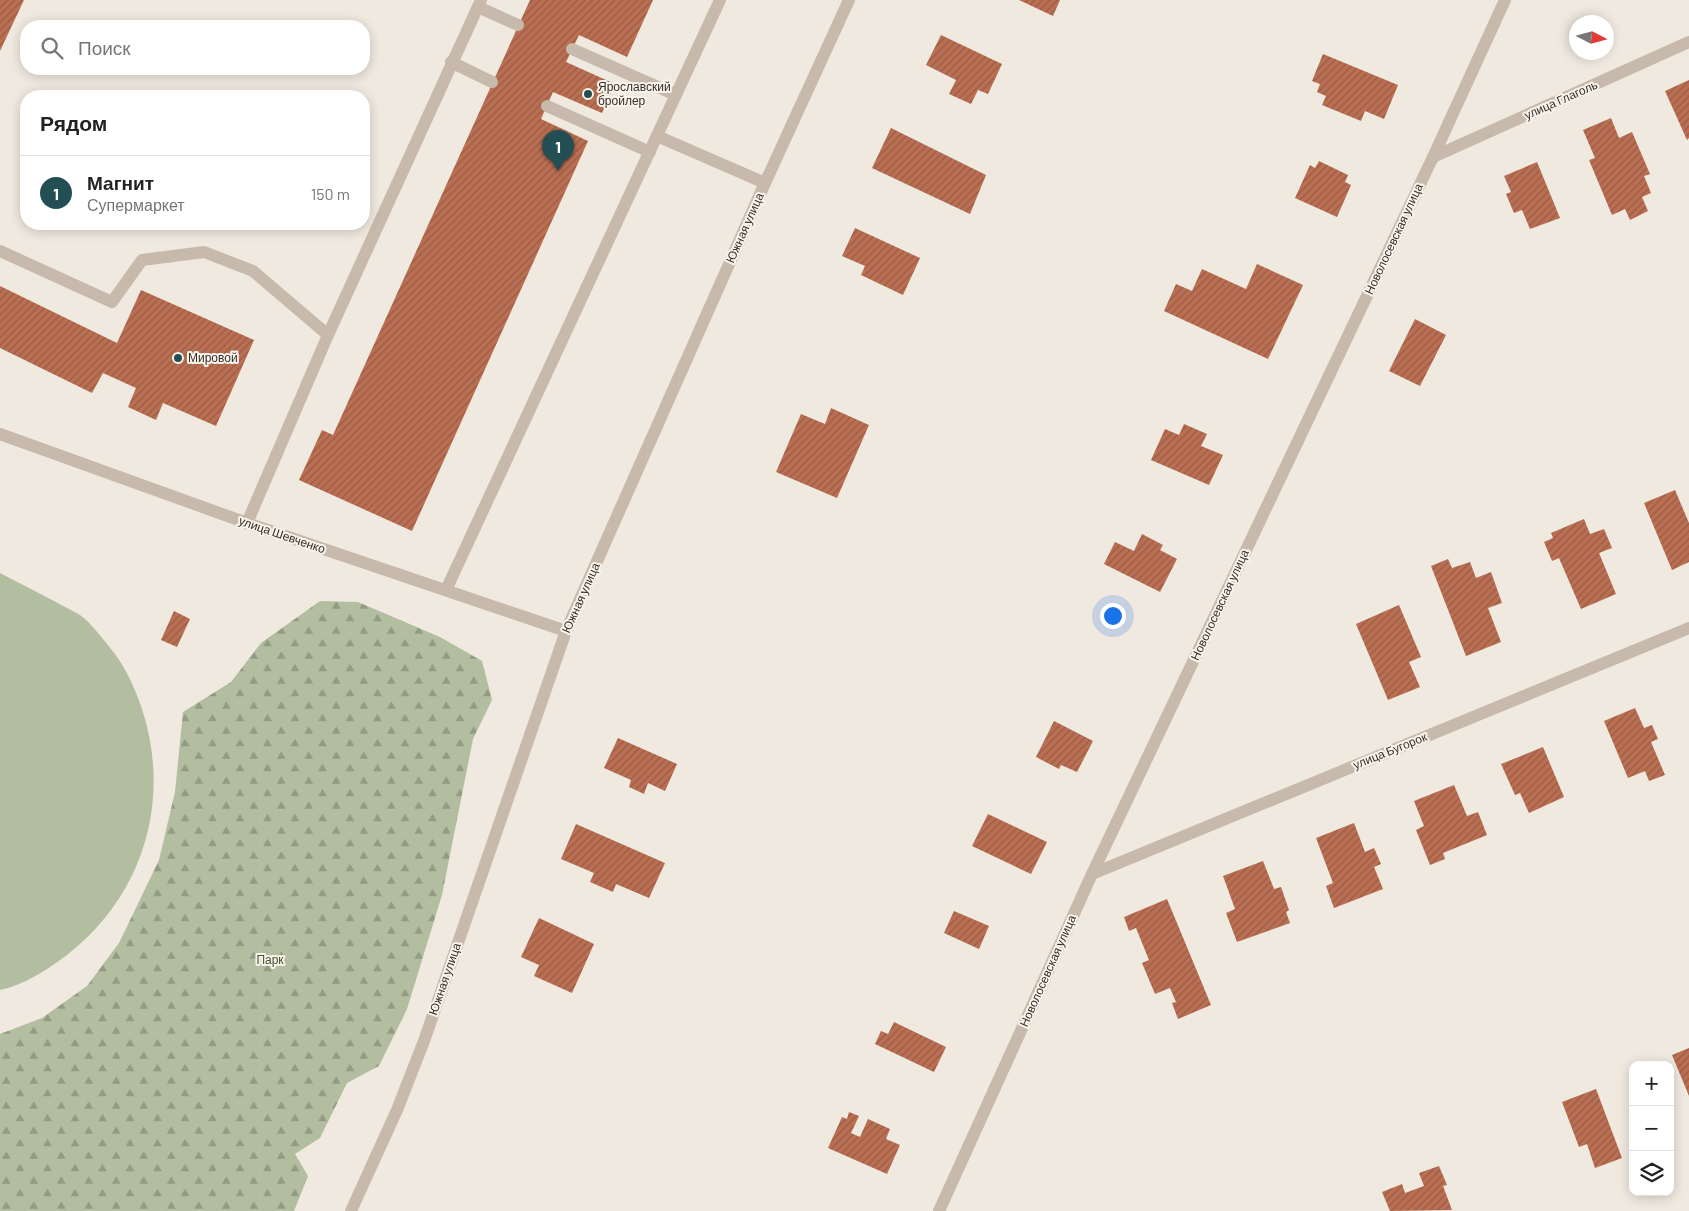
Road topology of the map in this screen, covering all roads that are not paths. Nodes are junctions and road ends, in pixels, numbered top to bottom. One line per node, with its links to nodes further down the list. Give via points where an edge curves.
1 (720, 0): 10 (street)
2 (849, 0): 15 (street, Южная улица)
3 (1505, 0): 14 (street, Новолосевская улица)
4 (479, 4): 5 (street); 8 (street)
5 (518, 25)
6 (1689, 42): 14 (street, улица Глаголь)
7 (572, 49): 10 (street)
8 (451, 62): 9 (street); 17 (street)
9 (492, 82)
10 (676, 95): 12 (street)
11 (547, 106): 13 (street)
12 (657, 136): 13 (street); 15 (street)
13 (650, 152): 20 (street)
14 (1433, 157): 23 (street, Новолосевская улица)
15 (765, 183): 22 (street, Южная улица)
16 (0, 251): 17 (street, via 112,302 142,260 204,252 253,271)
17 (328, 335): 19 (street)
18 (0, 434): 19 (street, улица Шевченко)
19 (247, 523): 20 (street, улица Шевченко)
20 (446, 590): 22 (street, улица Шевченко)
21 (1689, 628): 23 (street, улица Бугорок)
22 (566, 631): 24 (street, Южная улица, via 424,1041)
23 (1092, 874): 25 (street, Новолосевская улица)
24 (351, 1211)
25 (940, 1211)

